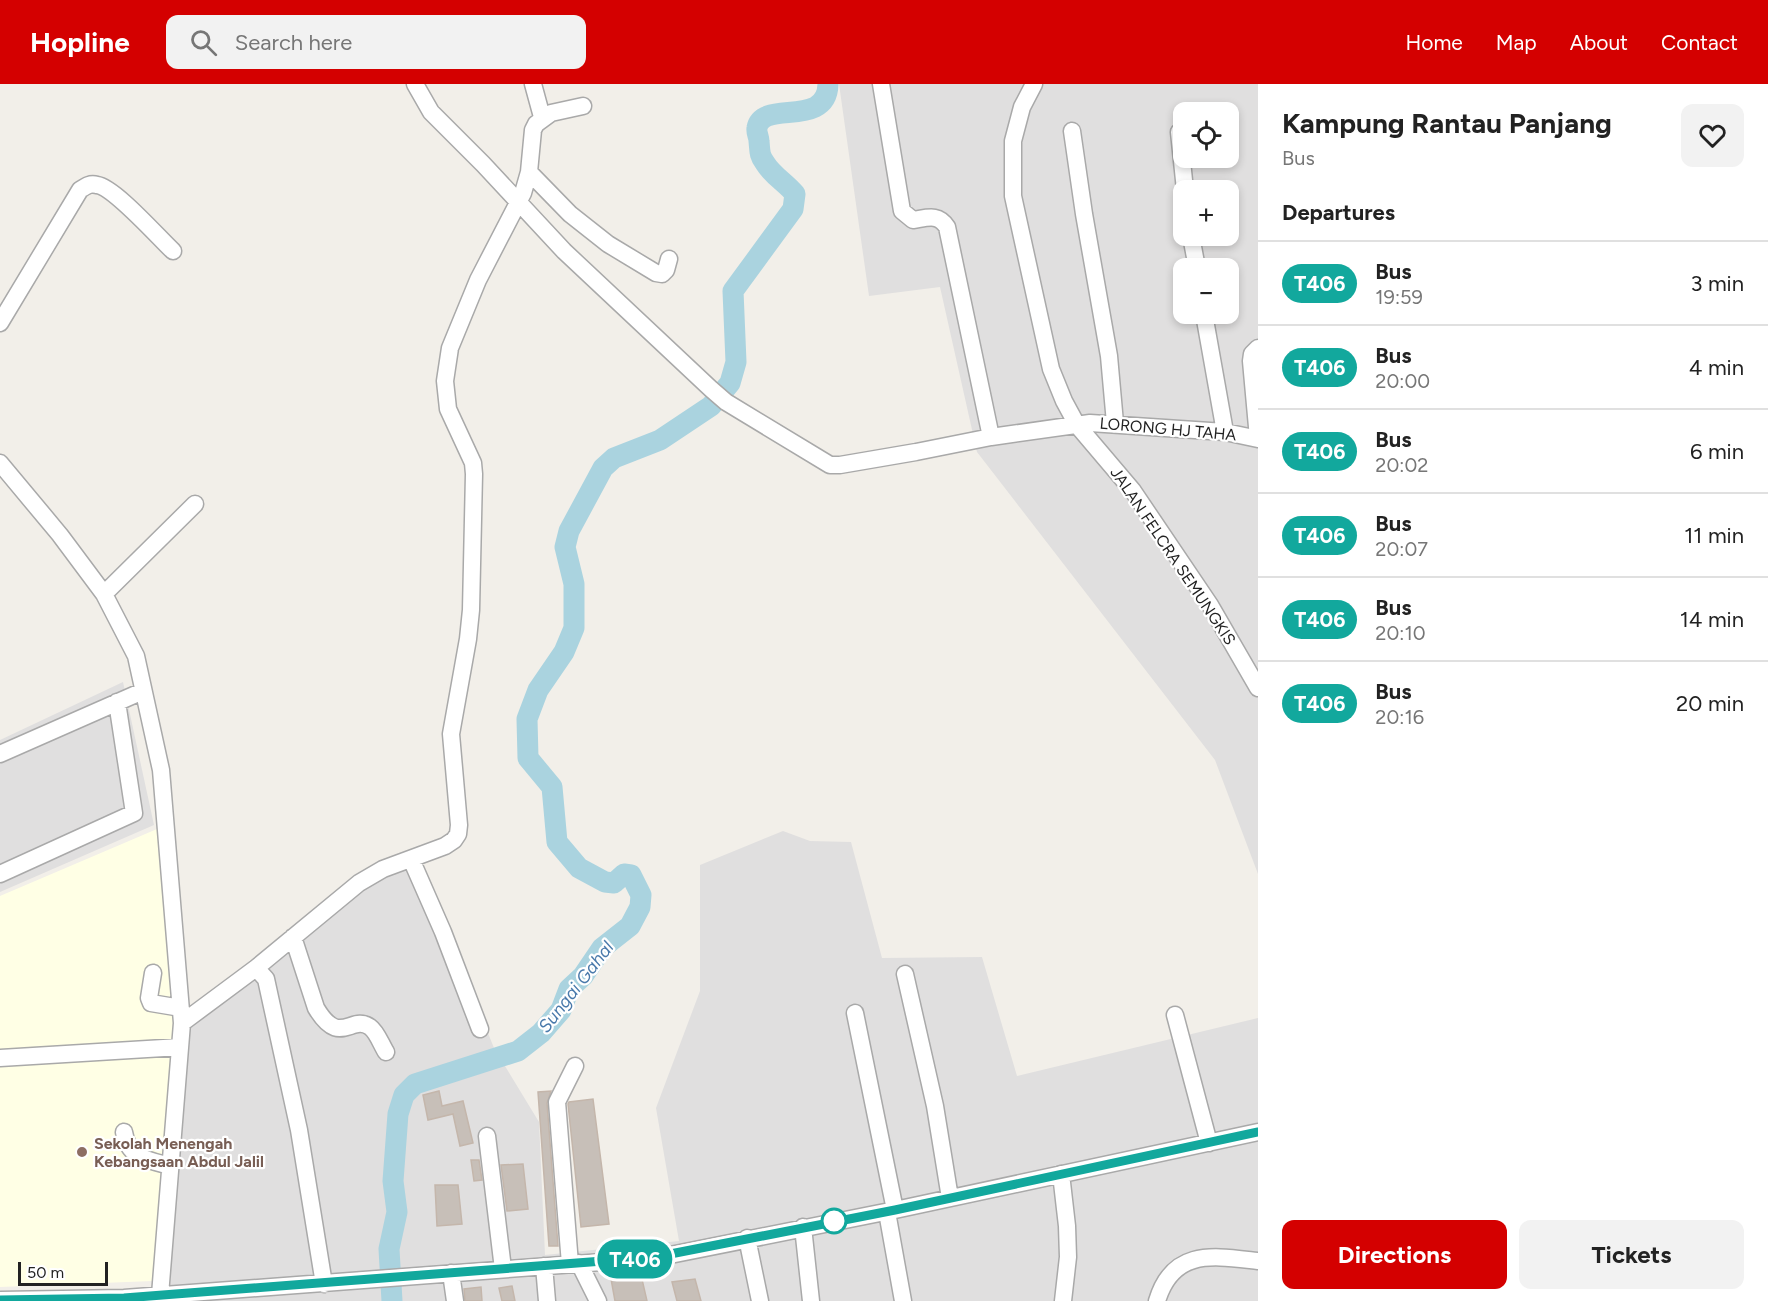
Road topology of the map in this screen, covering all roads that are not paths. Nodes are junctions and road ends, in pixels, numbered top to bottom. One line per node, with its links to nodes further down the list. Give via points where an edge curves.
1 (415, 84): 9 (street, LORONG HJ TAHA, via 431,112)
2 (533, 84): 6 (street)
3 (881, 84): 18 (street, via 902,211 913,220 938,217 947,226)
4 (1034, 84): 16 (street, JALAN FELCRA SEMUNGKIS, via 1022,107 1013,141 1013,196 1051,369)
5 (583, 106): 6 (street)
6 (543, 117): 8 (street, via 532,130)
7 (1072, 131): 15 (street, via 1109,356)
8 (529, 172): 9 (street); 11 (street, via 570,214 608,244 656,273 666,270)
9 (518, 202): 18 (street, LORONG HJ TAHA, via 564,251 726,402 830,465); 28 (street, via 478,280 448,359 448,409 473,463 474,474 471,610 451,734 459,825 454,840)
10 (173, 251): 12 (street, via 113,193 89,184 80,190)
11 (669, 259)
12 (0, 323)
13 (1206, 324): 17 (street)
14 (1258, 348): 19 (street, via 1251,360)
15 (1115, 423): 16 (street, LORONG HJ TAHA); 17 (street, LORONG HJ TAHA)
16 (1077, 425): 18 (street, LORONG HJ TAHA); 24 (street, JALAN FELCRA SEMUNGKIS, via 1133,491 1210,605)
17 (1225, 432): 19 (street, LORONG HJ TAHA)
18 (991, 436)
19 (1258, 439)
20 (0, 463): 21 (street)
21 (7, 482): 23 (street)
22 (195, 504): 23 (street)
23 (104, 594): 25 (street, via 136,656)
24 (1258, 688)
25 (143, 691): 26 (street); 36 (street, via 161,770)
26 (117, 702): 27 (street); 29 (street, via 134,813)
27 (0, 754)
28 (411, 859): 30 (street, via 359,883); 37 (street)
29 (0, 874)
30 (293, 937): 31 (street); 39 (street, via 322,1018 338,1029 369,1026)
31 (256, 968): 36 (street); 57 (street, via 266,979 299,1130)
32 (153, 973): 36 (street, via 151,1003)
33 (905, 974): 48 (street, via 935,1106)
34 (855, 1013): 49 (street)
35 (1175, 1014): 45 (street)
36 (181, 1016): 38 (street)
37 (480, 1029)
38 (180, 1047): 40 (street); 46 (street)
39 (386, 1052)
40 (0, 1058)
41 (575, 1066): 53 (street, via 557,1102)
42 (124, 1132): 46 (street, via 130,1149 148,1160)
43 (1258, 1132): 45 (street)
44 (487, 1136): 55 (street)
45 (1209, 1143): 47 (street)
46 (170, 1166): 58 (street)
47 (1061, 1174): 48 (street); 67 (street, via 1068,1257)
48 (950, 1198): 49 (street)
49 (891, 1211): 50 (street); 66 (street)
50 (802, 1227): 51 (street); 65 (street)
51 (747, 1238): 53 (street, via 655,1257); 64 (street)
52 (1258, 1262): 68 (street, via 1212,1256 1192,1259 1170,1274)
53 (575, 1264): 54 (street); 63 (street)
54 (544, 1266): 55 (street); 62 (street)
55 (503, 1269): 56 (street)
56 (451, 1273): 57 (street); 61 (street)
57 (324, 1284): 58 (street)
58 (160, 1295): 59 (street)
59 (124, 1299): 60 (street)
60 (0, 1300)
61 (455, 1301)
62 (547, 1301)
63 (598, 1301)
64 (760, 1301)
65 (812, 1301)
66 (903, 1301)
67 (1063, 1301)
68 (1156, 1301)

